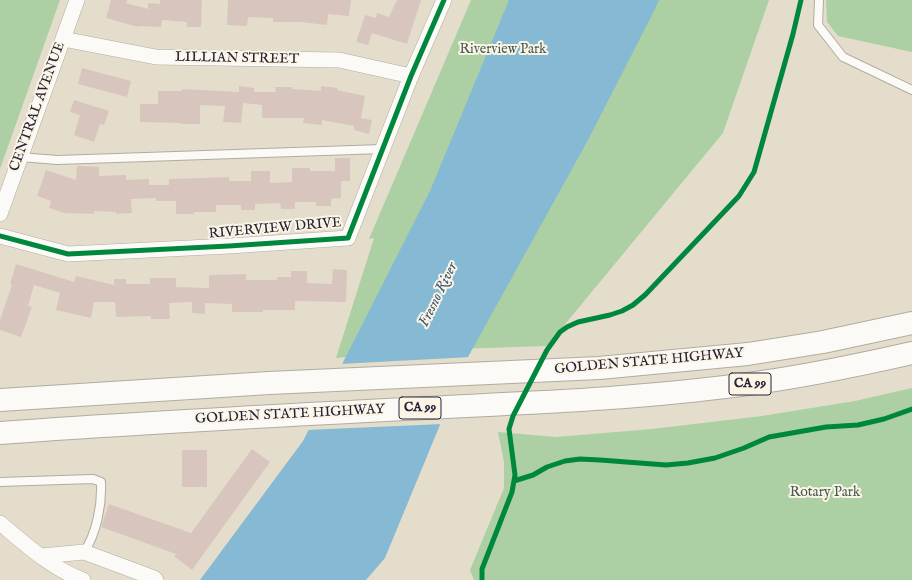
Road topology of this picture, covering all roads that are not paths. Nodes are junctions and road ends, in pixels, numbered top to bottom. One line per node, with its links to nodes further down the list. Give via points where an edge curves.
1 (444, 0): 5 (street, RIVERVIEW DRIVE)
2 (819, 0): 6 (lane, via 818,25 844,57)
3 (74, 1): 4 (street, CENTRAL AVENUE)
4 (63, 39): 5 (street, LILLIAN STREET, via 156,57 339,60); 8 (street, CENTRAL AVENUE)
5 (411, 76): 7 (street, RIVERVIEW DRIVE)
6 (912, 90)
7 (383, 149): 8 (lane, via 57,160); 11 (street, RIVERVIEW DRIVE, via 348,238 68,254)
8 (20, 157): 9 (street, CENTRAL AVENUE)
9 (4, 189): 10 (street, CENTRAL AVENUE)
10 (0, 214)
11 (0, 236)
12 (912, 323): 14 (highway, GOLDEN STATE HIGHWAY / CA 99, via 823,342 748,354 599,368 269,383)
13 (912, 352): 15 (highway, GOLDEN STATE HIGHWAY / CA 99, via 801,376 677,392 586,400 255,416)
14 (0, 400)
15 (0, 433)
16 (0, 482): 18 (lane, via 93,479 101,482 100,510)
17 (0, 523): 19 (street)
18 (84, 552): 19 (street); 21 (street)
19 (42, 556): 20 (street, via 57,568)
20 (83, 580)
21 (156, 580)

